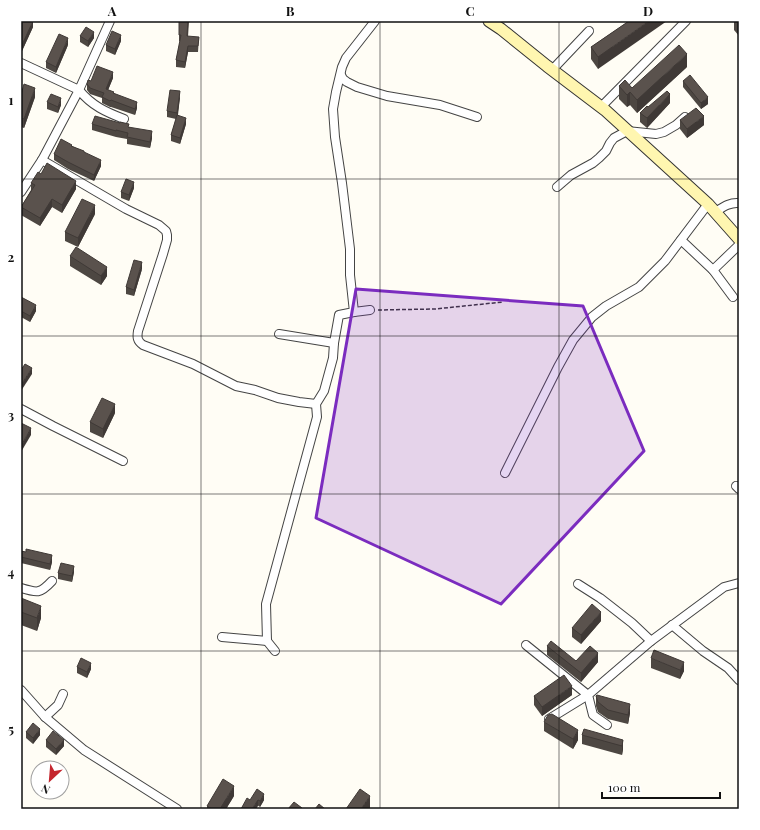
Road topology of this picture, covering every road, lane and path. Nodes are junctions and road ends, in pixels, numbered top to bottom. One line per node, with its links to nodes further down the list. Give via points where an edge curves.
1 (110, 21): 9 (street)
2 (375, 21): 8 (street, via 346,58)
3 (489, 21): 7 (street)
4 (686, 21): 10 (street)
5 (589, 31): 7 (street)
6 (21, 63): 9 (street)
7 (552, 70): 10 (street)
8 (341, 75): 11 (street, via 356,87); 27 (street, via 333,109 350,249)
9 (79, 90): 13 (street, via 94,105); 15 (street)
10 (601, 107): 14 (street)
11 (477, 117)
12 (685, 117): 14 (street, via 676,125 656,134)
13 (124, 119)
14 (627, 131): 16 (street, via 614,138 606,151 593,163 571,175); 19 (street)
15 (42, 160): 17 (street); 30 (street, via 166,230 163,254 138,331 140,343 193,364 236,386 278,398)
16 (557, 187)
17 (21, 192)
18 (739, 203): 19 (street)
19 (712, 208): 20 (street); 21 (street)
20 (739, 239)
21 (682, 240): 23 (street); 33 (street, via 639,287 592,317 574,340 558,366)
22 (739, 245): 23 (street)
23 (713, 270): 24 (street)
24 (733, 297)
25 (503, 302): 26 (path)
26 (370, 310): 27 (street)
27 (354, 312): 29 (street, via 339,314)
28 (279, 334): 29 (street)
29 (334, 343): 30 (street, via 333,358 324,391)
30 (316, 404): 40 (street, via 317,417 266,604)
31 (21, 409): 32 (street)
32 (124, 461)
33 (505, 473)
34 (52, 581): 37 (street, via 40,592)
35 (739, 583): 38 (street, via 724,587)
36 (578, 584): 41 (street, via 600,598)
37 (21, 588)
38 (672, 625): 41 (street); 44 (street, via 728,668)
39 (222, 637): 40 (street)
40 (267, 641): 43 (street)
41 (651, 641): 47 (street)
42 (526, 645): 47 (street)
43 (275, 651)
44 (739, 680)
45 (21, 690): 48 (street)
46 (63, 694): 48 (street, via 58,706)
47 (588, 695): 49 (street); 50 (street, via 593,715)
48 (45, 717): 51 (street, via 84,750)
49 (549, 719)
50 (607, 725)
51 (177, 809)

